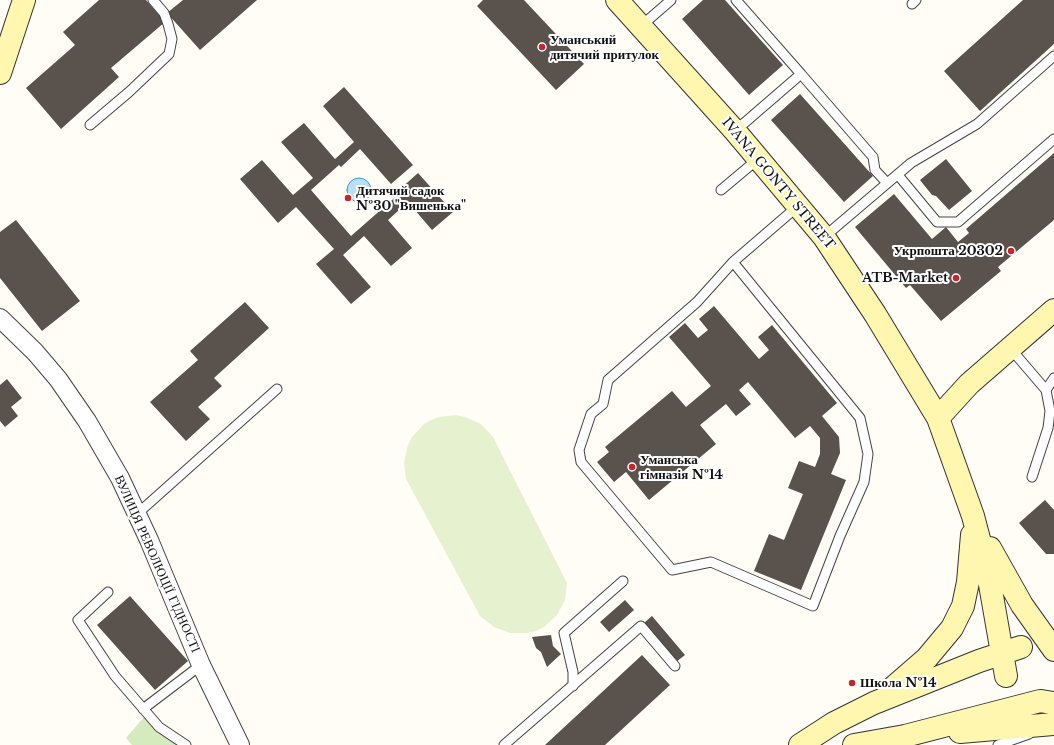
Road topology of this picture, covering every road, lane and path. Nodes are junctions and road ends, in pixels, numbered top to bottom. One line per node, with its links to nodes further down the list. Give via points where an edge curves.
1 (24, 0): 8 (main road)
2 (154, 0): 10 (lane, via 164,13 172,39 168,54)
3 (617, 0): 6 (main road, IVANA GONTY STREET)
4 (671, 0): 6 (lane)
5 (736, 0): 9 (lane)
6 (640, 27): 11 (main road, IVANA GONTY STREET)
7 (1054, 56): 14 (lane, via 977,124 911,163)
8 (0, 73)
9 (801, 74): 11 (lane); 15 (lane, via 873,157 875,170)
10 (90, 125)
11 (736, 131): 13 (main road, IVANA GONTY STREET)
12 (1054, 139): 14 (lane, via 958,222 937,222)
13 (759, 158): 16 (lane); 17 (main road, IVANA GONTY STREET)
14 (898, 176): 15 (lane)
15 (887, 183): 18 (lane)
16 (721, 190)
17 (799, 206): 18 (main road, IVANA GONTY STREET); 19 (lane)
18 (824, 237): 26 (main road, IVANA GONTY STREET, via 836,263 875,314)
19 (733, 262): 19 (lane, via 860,418 868,454 864,482 813,606 711,562 672,570 581,462 579,450 591,414 603,404 608,380 698,302)
20 (1054, 310): 22 (main road)
21 (0, 318): 28 (street, ВУЛИЦЯ РЕВОЛЮЦІЇ ГІДНОСТІ, via 35,352 62,385 95,434)
22 (1010, 348): 25 (lane); 26 (main road, via 969,384)
23 (1054, 378): 25 (lane)
24 (277, 388): 28 (lane)
25 (1046, 390): 27 (lane, via 1050,411 1048,428)
26 (938, 418): 29 (main road, IVANA GONTY STREET)
27 (1032, 477)
28 (137, 514): 34 (street, ВУЛИЦЯ РЕВОЛЮЦІЇ ГІДНОСТІ)
29 (973, 516): 32 (main road, IVANA GONTY STREET); 33 (main road, IVANA GONTY STREET, via 1022,605); 38 (main road, IVANA GONTY STREET, via 968,582 963,606 952,628 927,658)
30 (623, 580): 36 (lane, via 564,634 573,672)
31 (108, 592): 39 (lane, via 78,620 115,676)
32 (1012, 650): 33 (main road, via 1029,644 1042,644); 37 (main road, IVANA GONTY STREET, via 1006,676 1018,696 1032,701); 38 (main road)
33 (1054, 651)
34 (201, 665): 39 (lane); 43 (street, ВУЛИЦЯ РЕВОЛЮЦІЇ ГІДНОСТІ)
35 (675, 666): 36 (lane, via 641,626)
36 (573, 686): 44 (lane)
37 (1049, 699): 41 (main road)
38 (874, 703): 45 (main road, via 834,723)
39 (143, 709): 42 (lane, via 159,727)
40 (1054, 724): 41 (main road); 47 (lane)
41 (905, 736): 46 (main road)
42 (186, 745)
43 (240, 745)
44 (504, 745)
45 (800, 745)
46 (854, 745)
47 (998, 745)

